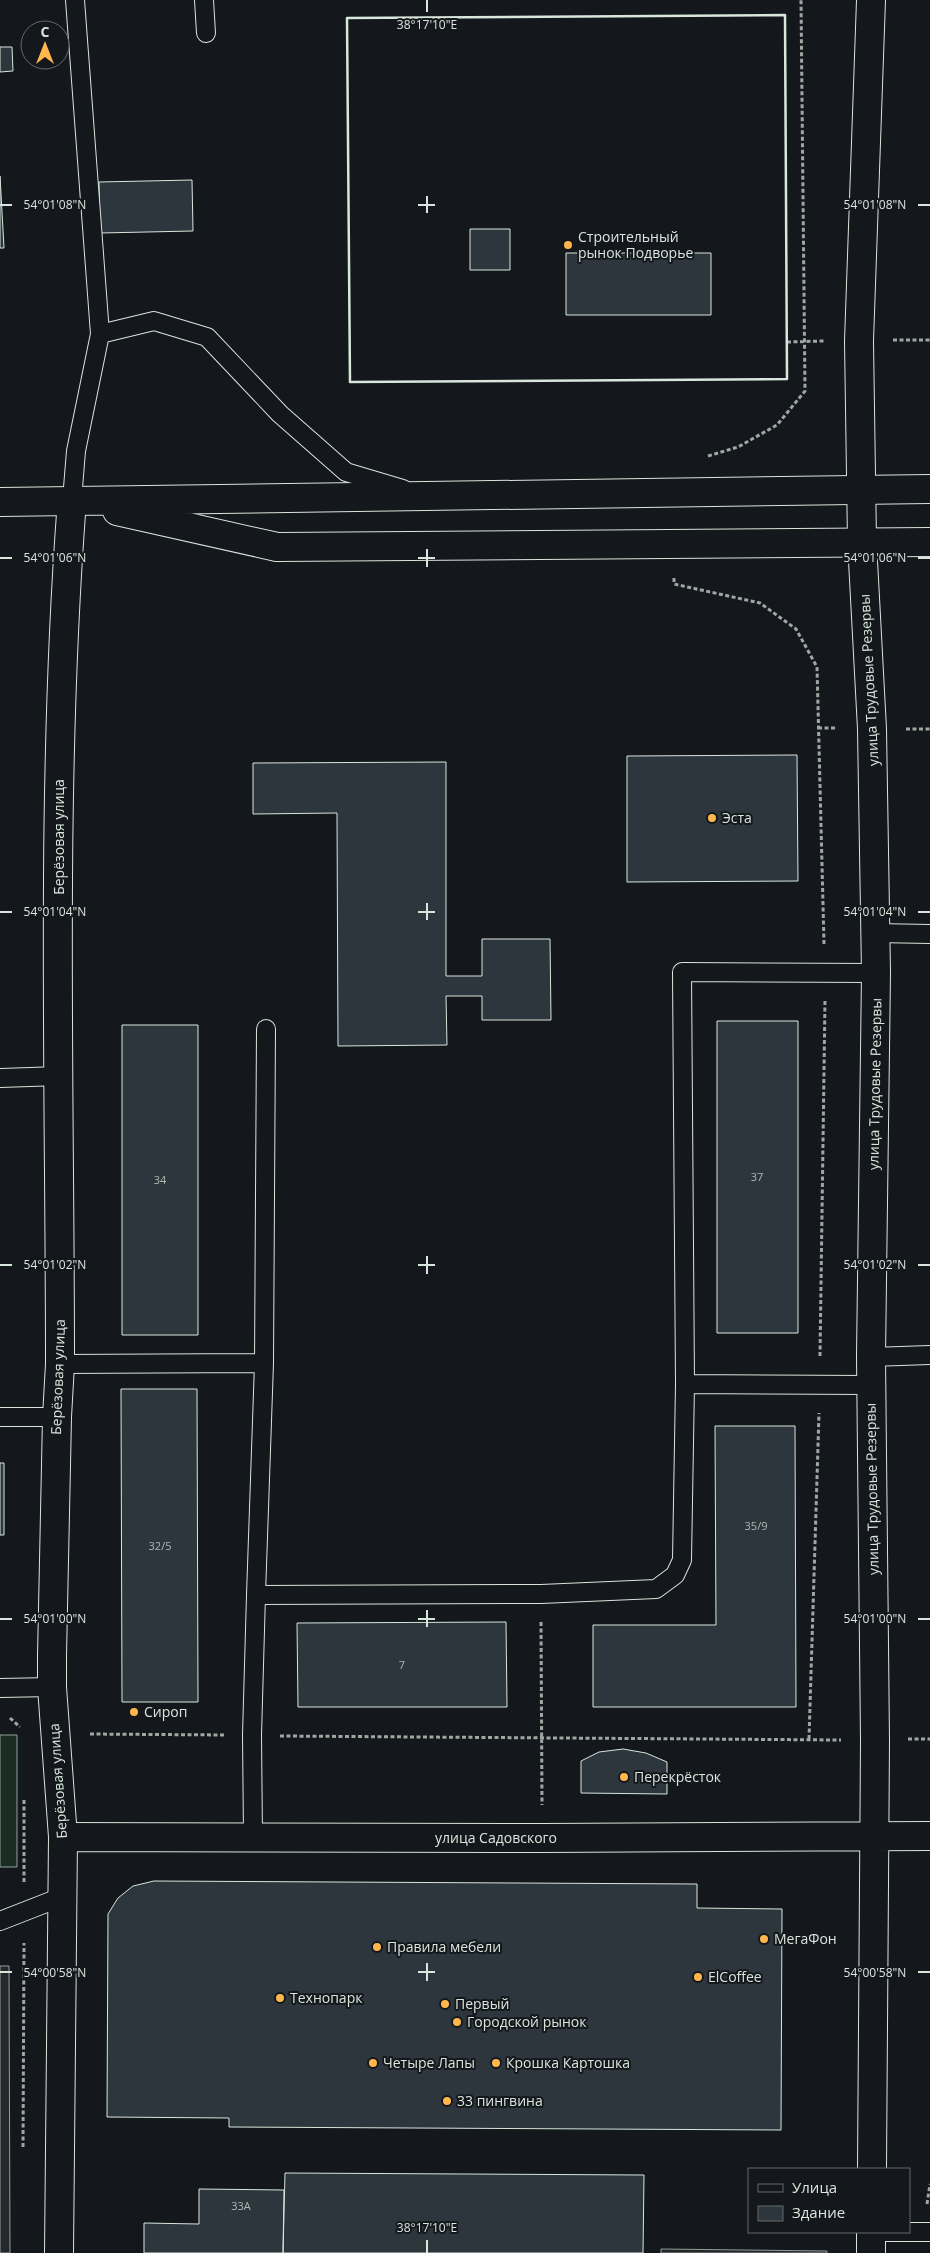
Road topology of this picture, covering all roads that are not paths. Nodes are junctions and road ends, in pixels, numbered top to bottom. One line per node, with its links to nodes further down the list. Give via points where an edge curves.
1 (75, 0): 5 (lane)
2 (204, 0): 4 (lane)
3 (871, 0): 7 (street, улица Трудовые Резервы, via 859,341)
4 (206, 33)
5 (100, 334): 8 (lane, via 154,321 207,337 280,414 346,472); 9 (lane, via 76,451)
6 (930, 489): 7 (street)
7 (862, 490): 8 (street); 11 (street, улица Трудовые Резервы)
8 (430, 497): 9 (street)
9 (72, 500): 10 (street); 11 (street, via 277,547); 17 (street, Берёзовая улица, via 63,609 58,768)
10 (0, 502)
11 (862, 542): 12 (street); 13 (street, улица Трудовые Резервы, via 872,729)
12 (930, 542)
13 (875, 933): 14 (lane); 15 (street, улица Трудовые Резервы)
14 (930, 934)
15 (876, 973): 20 (street, улица Трудовые Резервы); 23 (lane, via 682,972)
16 (266, 1029): 21 (lane)
17 (60, 1076): 18 (lane); 22 (street, Берёзовая улица)
18 (0, 1078)
19 (930, 1355): 20 (lane)
20 (871, 1358): 24 (street, улица Трудовые Резервы)
21 (264, 1363): 22 (lane); 27 (lane)
22 (60, 1364): 26 (street, Берёзовая улица)
23 (685, 1384): 24 (lane); 27 (lane, via 682,1560 675,1575 656,1589 541,1594)
24 (871, 1386): 30 (street, улица Трудовые Резервы)
25 (0, 1417): 26 (lane)
26 (57, 1417): 28 (street, Берёзовая улица)
27 (256, 1595): 33 (lane)
28 (52, 1687): 29 (lane); 32 (street, Берёзовая улица)
29 (0, 1688)
30 (875, 1836): 31 (street, улица Садовского); 33 (street, улица Садовского); 36 (street, улица Трудовые Резервы)
31 (930, 1836)
32 (63, 1837): 33 (street, улица Садовского); 34 (street, Берёзовая улица)
33 (253, 1837)
34 (64, 1896): 35 (lane); 39 (street, Берёзовая улица)
35 (0, 1921)
36 (872, 2168)
37 (930, 2232): 38 (lane)
38 (871, 2239)
39 (59, 2253)

